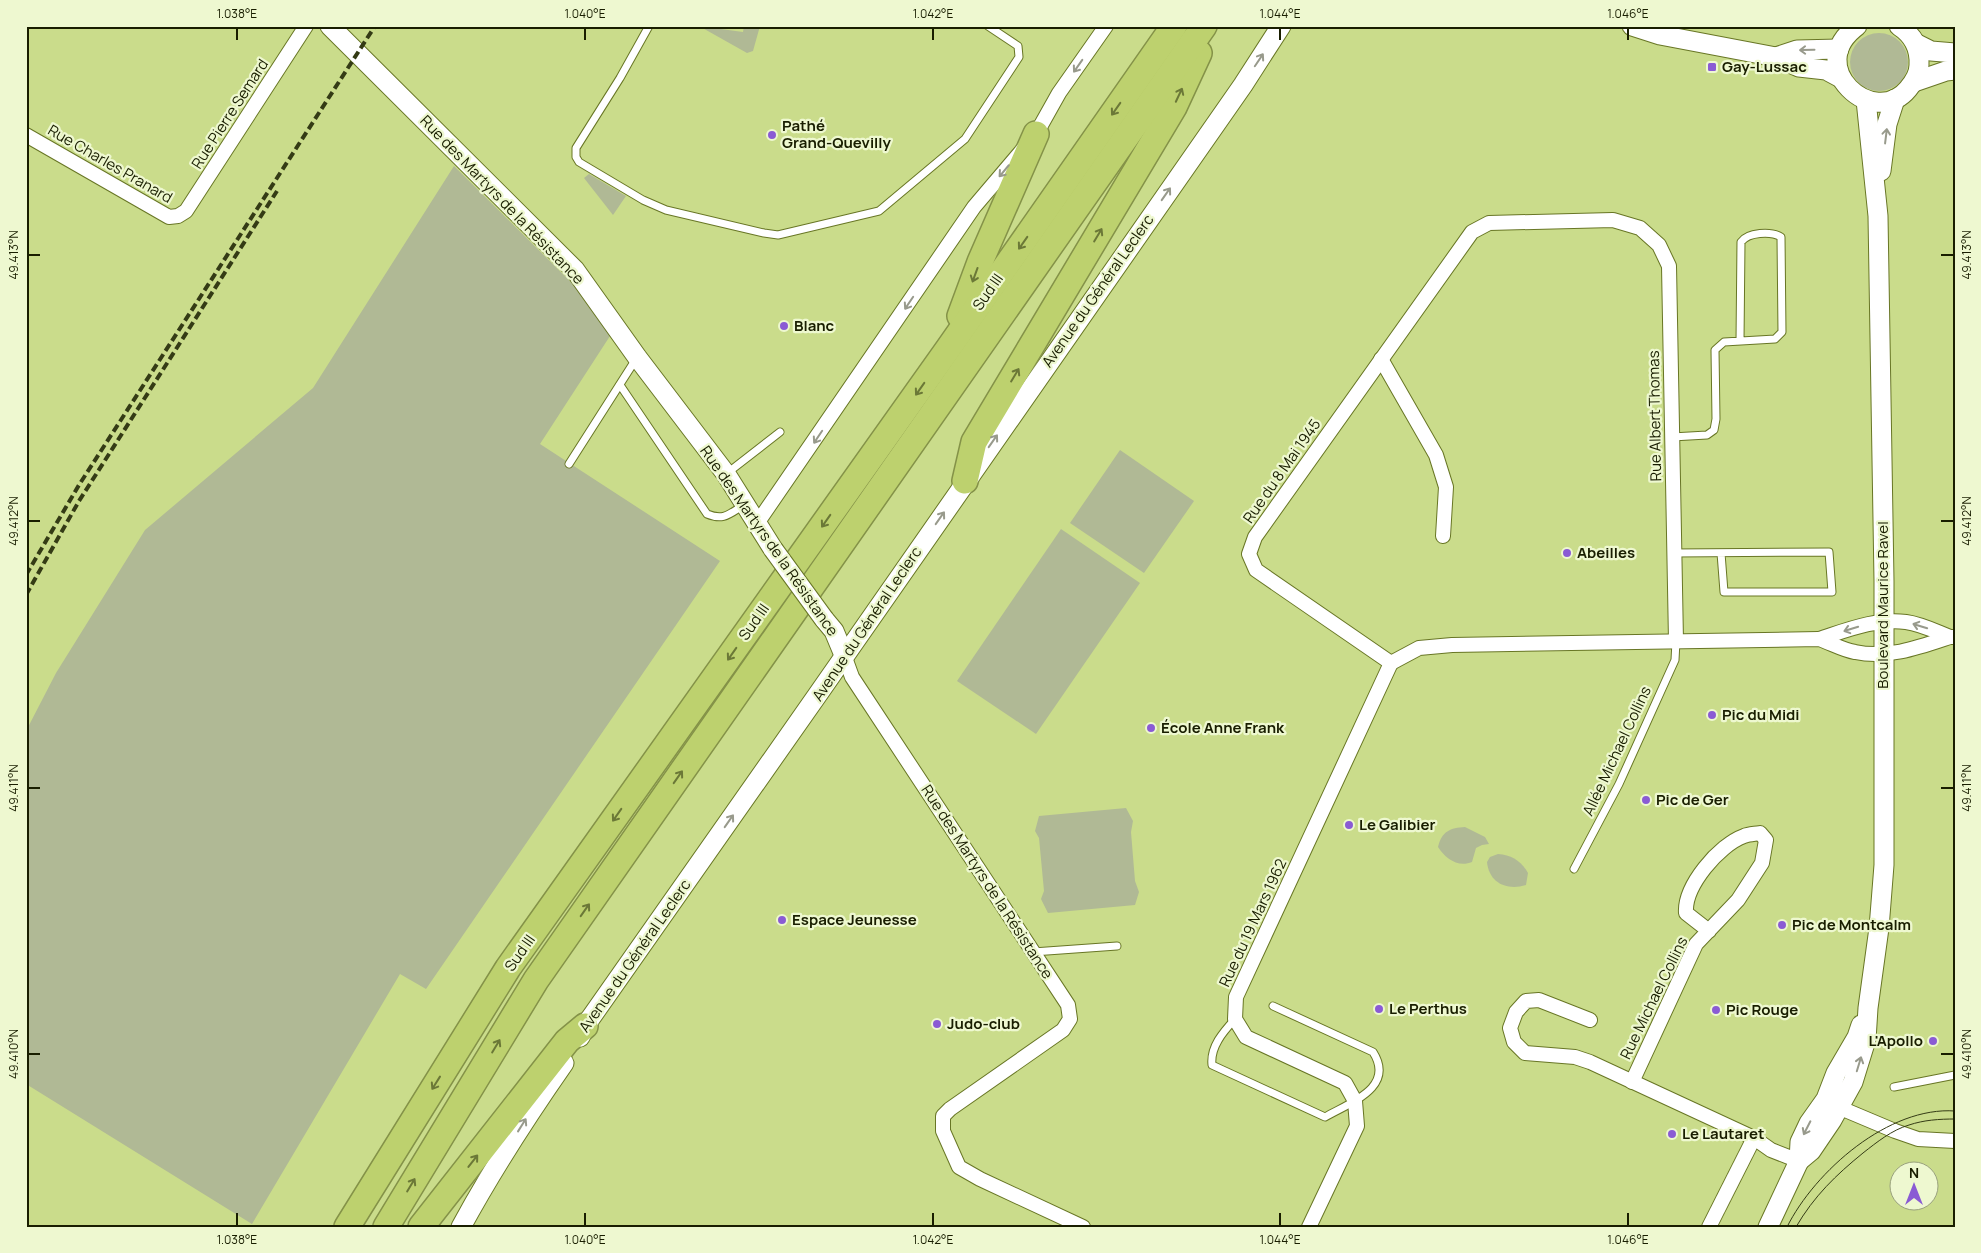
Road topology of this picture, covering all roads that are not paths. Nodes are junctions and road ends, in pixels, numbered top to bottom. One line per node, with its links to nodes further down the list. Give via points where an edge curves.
1 (306, 26): 24 (street, Rue Pierre Semard, via 186,211)
2 (330, 26): 28 (street, Rue des Martyrs de la Résistance, via 575,270)
3 (649, 26): 4 (lane, via 576,148 576,157 584,165 666,210 778,235 879,211 965,139 1019,57 1018,46)
4 (988, 26)
5 (1106, 26): 21 (street, one-way to 21, via 1059,93)
6 (1174, 26): 27 (highway, Sud III, one-way to 27)
7 (1204, 26): 65 (highway, Sud III, one-way to 7, via 536,980)
8 (1211, 26): 35 (highway, one-way to 8, via 974,442 1174,107)
9 (1281, 26): 35 (street, Avenue du Général Leclerc, one-way to 9)
10 (1632, 26): 15 (street)
11 (1857, 26): 13 (street)
12 (1908, 32): 14 (street, via 1931,51); 18 (street, via 1919,56)
13 (1839, 49): 15 (street, one-way to 15, via 1797,50); 17 (street)
14 (1955, 53)
15 (1776, 57): 17 (street, via 1799,67 1826,70)
16 (1955, 70): 18 (street)
17 (1841, 78): 20 (street, via 1851,92)
18 (1914, 82): 19 (street)
19 (1895, 99): 20 (street, via 1881,102); 23 (street, Boulevard Maurice Ravel, one-way to 19, via 1887,124)
20 (1866, 100): 23 (street, Boulevard Maurice Ravel)
21 (1036, 134): 27 (highway, one-way to 27, via 980,262); 37 (street, one-way to 37, via 974,207)
22 (26, 135): 24 (street, Rue Charles Pranard, via 169,216)
23 (1877, 202): 41 (street, Boulevard Maurice Ravel)
24 (178, 216)
25 (1614, 220): 29 (street, Rue du 8 Mai 1945, via 1489,223 1472,232); 32 (street, Rue Albert Thomas, via 1640,228 1659,245 1669,266)
26 (1740, 341): 26 (lane, via 1775,339 1782,332 1781,237 1776,234 1750,235 1741,242); 32 (lane, via 1724,342 1715,350 1714,430 1707,435)
27 (948, 349): 64 (highway, Sud III, one-way to 64, via 508,968)
28 (637, 357): 30 (lane); 34 (street, Rue des Martyrs de la Résistance)
29 (1382, 359): 38 (street, via 1436,455 1446,487); 47 (street, Rue du 8 Mai 1945, via 1255,537 1249,554 1256,570)
30 (620, 385): 33 (lane); 36 (lane, via 707,514 723,517)
31 (780, 432): 34 (lane)
32 (1672, 438): 39 (street, Rue Albert Thomas)
33 (569, 464)
34 (726, 474): 36 (street, Rue des Martyrs de la Résistance)
35 (965, 482): 45 (street, Avenue du Général Leclerc, one-way to 35)
36 (745, 504): 37 (street, Rue des Martyrs de la Résistance)
37 (758, 522): 45 (street, Rue des Martyrs de la Résistance, bridge, via 773,549 834,631)
38 (1443, 536)
39 (1674, 553): 40 (lane); 44 (street, Rue Albert Thomas)
40 (1721, 553): 40 (lane, via 1829,552 1832,592 1724,592)
41 (1884, 621): 42 (street, one-way to 41, via 1907,622); 43 (street, one-way to 43); 46 (street, Boulevard Maurice Ravel)
42 (1952, 637): 46 (street)
43 (1819, 639): 44 (street); 46 (street, via 1857,653)
44 (1676, 641): 47 (street, via 1452,645 1419,648); 48 (lane, Allée Michael Collins, via 1675,660 1619,784)
45 (844, 655): 51 (street, Rue des Martyrs de la Résistance, via 852,676); 55 (street, Avenue du Général Leclerc, one-way to 45)
46 (1884, 655): 60 (street, Boulevard Maurice Ravel, via 1884,866 1879,928 1866,1040 1853,1082)
47 (1391, 663): 53 (street, Rue du 19 Mars 1962, via 1236,997)
48 (1574, 869)
49 (1709, 931): 49 (street, Rue Michael Collins, via 1738,900 1762,863 1766,840 1760,833 1744,836 1720,852 1693,886 1685,904 1686,913); 57 (street, Rue Michael Collins, via 1696,944)
50 (1117, 946): 51 (lane)
51 (1032, 952): 68 (street, Rue des Martyrs de la Résistance, via 1068,1005 1070,1019 1062,1030 950,1108 943,1116 943,1131 959,1167)
52 (1273, 1006): 59 (lane, via 1373,1052 1379,1060 1380,1073 1371,1090)
53 (1234, 1019): 59 (street, via 1246,1037 1346,1083); 59 (lane, via 1210,1054 1212,1065 1325,1117)
54 (1590, 1020): 57 (street, Rue Michael Collins, via 1539,1000 1526,1001 1516,1012 1510,1028 1514,1042 1525,1053 1575,1057)
55 (585, 1026): 66 (highway, one-way to 55, via 567,1041); 67 (street, Avenue du Général Leclerc, one-way to 55)
56 (1955, 1075): 58 (lane)
57 (1632, 1082): 61 (street, Rue Michael Collins)
58 (1894, 1087)
59 (1355, 1101): 69 (street, via 1358,1126)
60 (1832, 1103): 62 (street, via 1918,1139); 63 (street, Boulevard Maurice Ravel, via 1809,1123 1800,1142)
61 (1754, 1138): 63 (street, Rue Michael Collins, via 1771,1150); 70 (street)
62 (1955, 1141)
63 (1799, 1161): 71 (street, Boulevard Maurice Ravel)
64 (347, 1227)
65 (386, 1227)
66 (421, 1227)
67 (461, 1227)
68 (1083, 1227)
69 (1310, 1227)
70 (1709, 1227)
71 (1768, 1227)

